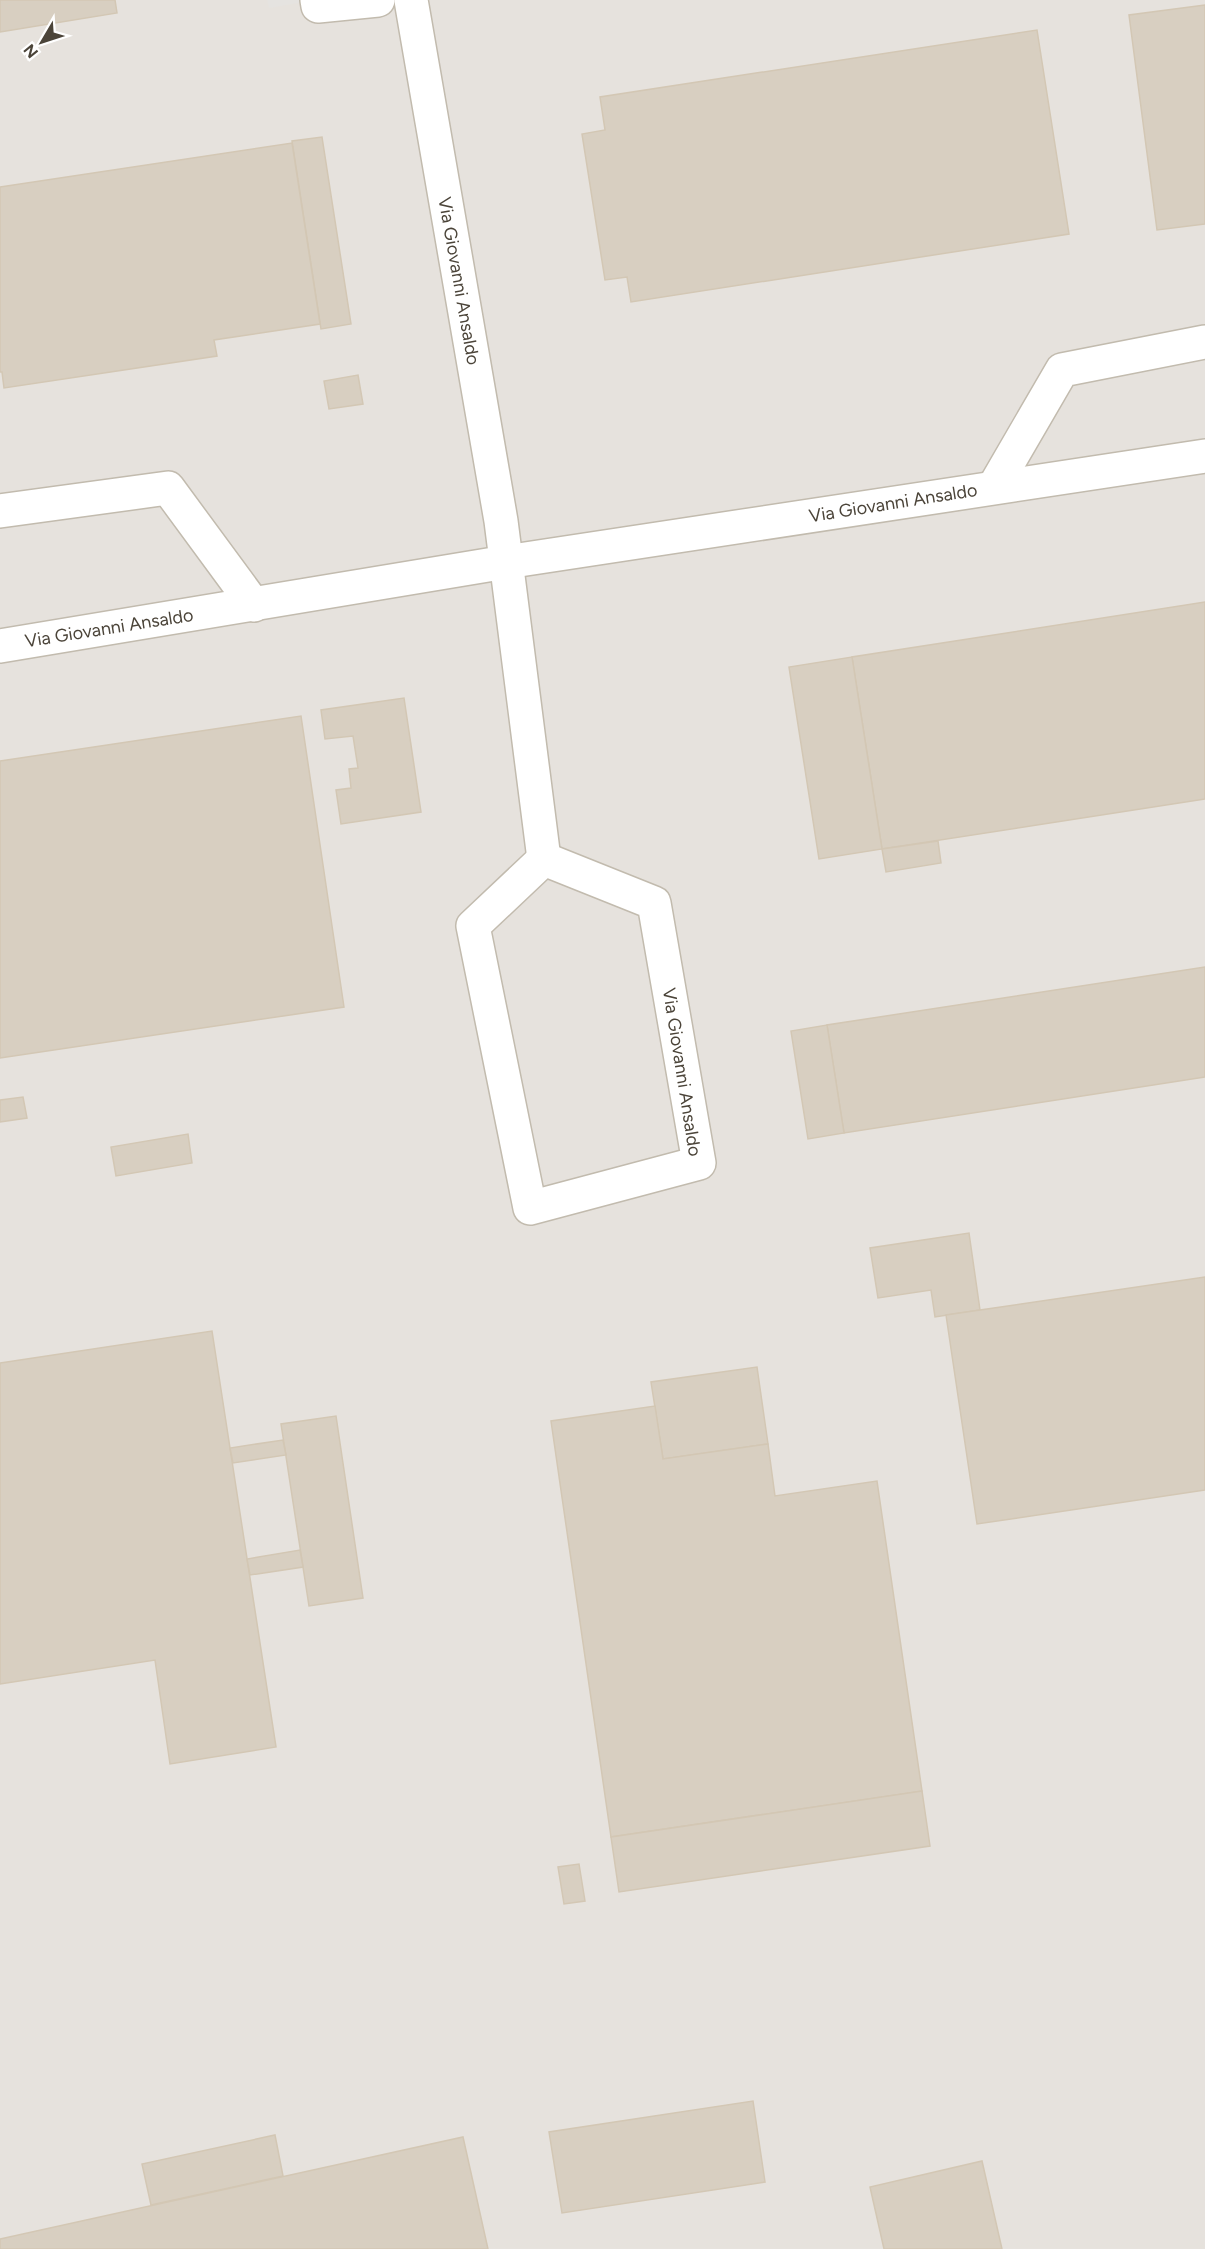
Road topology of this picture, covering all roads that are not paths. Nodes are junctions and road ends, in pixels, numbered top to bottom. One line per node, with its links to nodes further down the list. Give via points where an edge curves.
1 (317, 0): 2 (street, via 318,6)
2 (378, 0)
3 (411, 0): 8 (street, Via Giovanni Ansaldo)
4 (1205, 342): 6 (street, Via Giovanni Ansaldo, via 1062,370)
5 (1205, 456): 6 (street, Via Giovanni Ansaldo)
6 (994, 487): 8 (street, Via Giovanni Ansaldo)
7 (0, 511): 9 (street, via 168,488)
8 (506, 562): 9 (street, Via Giovanni Ansaldo); 11 (street, Via Giovanni Ansaldo)
9 (254, 604): 10 (street, Via Giovanni Ansaldo)
10 (0, 646)
11 (544, 859): 11 (street, Via Giovanni Ansaldo, via 473,926 530,1208 699,1163 654,903)

